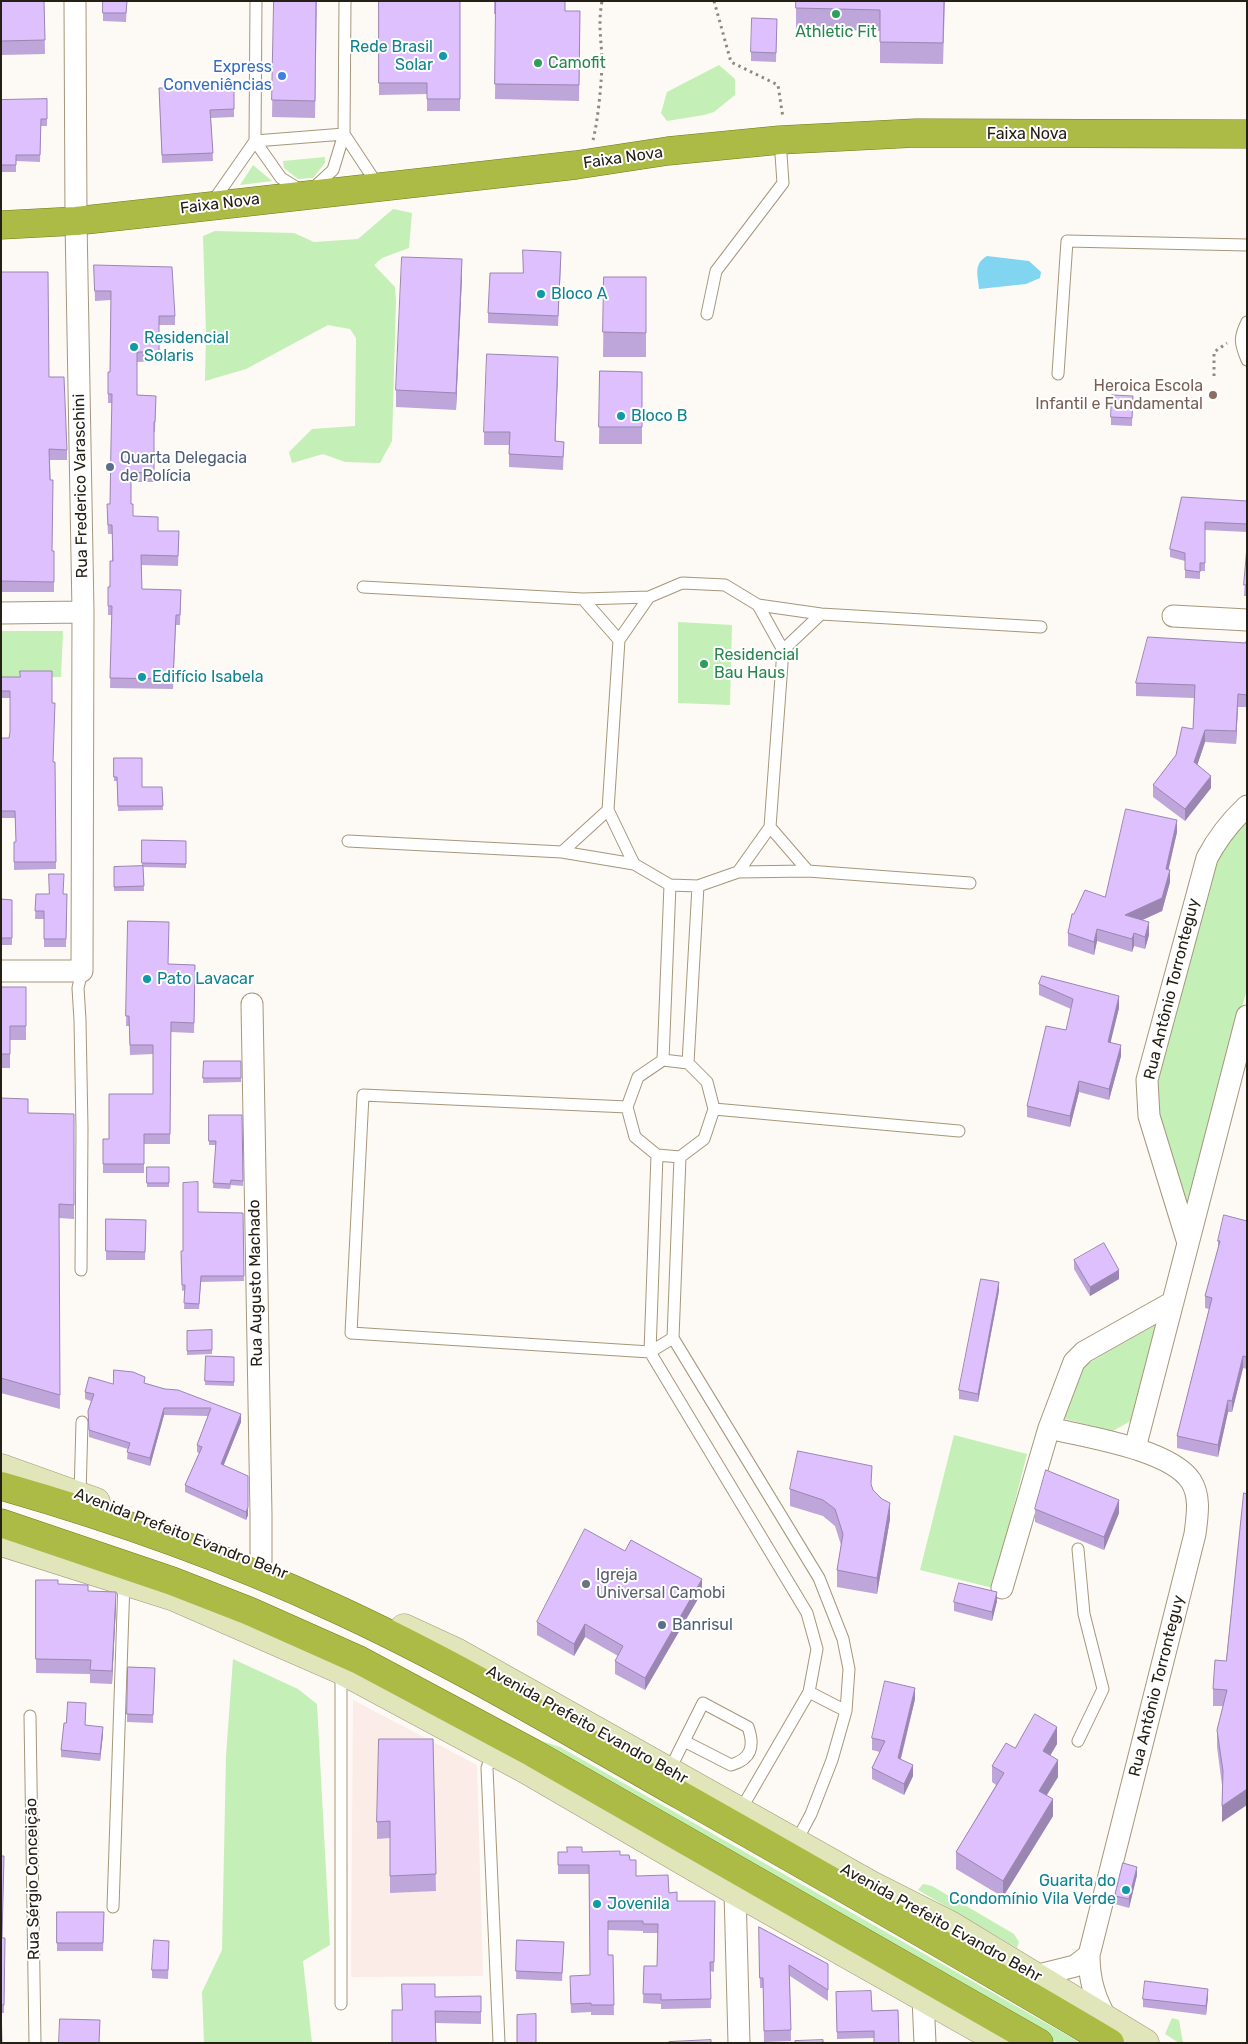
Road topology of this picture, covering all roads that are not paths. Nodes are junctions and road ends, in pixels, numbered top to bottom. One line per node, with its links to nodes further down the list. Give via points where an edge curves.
1 (75, 1): 11 (street, Rua Frederico Varaschini)
2 (256, 1): 7 (lane)
3 (345, 1): 4 (lane)
4 (344, 134): 7 (lane); 8 (lane); 9 (lane, via 333,170)
5 (1247, 134): 6 (highway, Faixa Nova, via 916,133)
6 (780, 140): 8 (highway, Faixa Nova); 14 (lane, via 782,183 716,270)
7 (254, 141): 9 (lane, via 281,178); 10 (lane)
8 (379, 187): 9 (highway, Faixa Nova)
9 (306, 194): 10 (highway, Faixa Nova)
10 (210, 206): 11 (highway, Faixa Nova)
11 (76, 221): 12 (highway, Faixa Nova); 22 (street, Rua Frederico Varaschini)
12 (1, 225)
13 (1247, 245): 17 (lane, via 1067,241)
14 (707, 314)
15 (1247, 322): 16 (lane, via 1241,334)
16 (1247, 360)
17 (1058, 374)
18 (363, 587): 20 (lane)
19 (649, 597): 20 (lane); 21 (lane, via 682,583 725,585); 28 (lane)
20 (583, 599): 28 (lane)
21 (758, 605): 24 (lane); 29 (lane)
22 (83, 612): 23 (street); 41 (street, Rua Frederico Varaschini)
23 (1, 613)
24 (821, 614): 27 (lane); 29 (lane)
25 (1173, 616): 26 (street)
26 (1247, 620)
27 (1041, 627)
28 (619, 640): 31 (lane)
29 (783, 650): 32 (lane)
30 (1247, 806): 52 (street, Rua Antônio Torronteguy, via 1229,822 1207,858 1147,1080 1149,1116)
31 (608, 810): 34 (lane); 35 (lane)
32 (770, 827): 36 (lane); 37 (lane)
33 (348, 841): 34 (lane)
34 (562, 852): 35 (lane)
35 (634, 864): 39 (lane)
36 (808, 871): 37 (lane); 38 (lane)
37 (738, 872): 40 (lane)
38 (970, 883)
39 (670, 885): 40 (lane); 45 (lane)
40 (698, 886): 46 (lane)
41 (82, 970): 42 (street); 53 (lane, via 78,988)
42 (1, 971)
43 (252, 1004): 68 (street, Rua Augusto Machado)
44 (1247, 1016): 52 (street)
45 (663, 1060): 46 (lane); 47 (lane, via 638,1077)
46 (688, 1063): 48 (lane, via 707,1082)
47 (628, 1107): 50 (lane, via 635,1137); 56 (lane, via 363,1095 351,1334)
48 (714, 1109): 49 (lane); 51 (lane, via 704,1139)
49 (959, 1132)
50 (657, 1155): 51 (lane); 56 (lane)
51 (680, 1157): 55 (lane)
52 (1188, 1243): 54 (street)
53 (82, 1270)
54 (1173, 1302): 58 (street, via 1084,1352 1074,1362); 59 (street)
55 (673, 1338): 56 (lane); 74 (lane, via 819,1578 843,1639 849,1668)
56 (650, 1352): 73 (lane, via 807,1612 817,1649)
57 (82, 1422): 63 (lane)
58 (1049, 1428): 59 (street, Rua Antônio Torronteguy); 70 (street)
59 (1134, 1448): 84 (street, Rua Antônio Torronteguy, via 1173,1465 1183,1473 1197,1494 1198,1513)
60 (1, 1468): 62 (main road, Avenida Prefeito Evandro Behr)
61 (1, 1486): 65 (highway, Avenida Prefeito Evandro Behr)
62 (54, 1487): 63 (main road, Avenida Prefeito Evandro Behr); 65 (highway)
63 (80, 1496): 68 (main road, Avenida Prefeito Evandro Behr)
64 (1, 1523): 72 (highway, via 172,1581 249,1611)
65 (162, 1538): 71 (highway, Avenida Prefeito Evandro Behr, via 257,1574)
66 (1, 1542): 69 (main road)
67 (1078, 1548): 77 (lane, via 1084,1614 1102,1689)
68 (261, 1561): 79 (main road, Avenida Prefeito Evandro Behr, via 456,1652)
69 (124, 1581): 72 (main road, via 174,1597); 83 (lane)
70 (1002, 1588)
71 (419, 1650): 72 (highway, via 379,1650); 79 (highway, Avenida Prefeito Evandro Behr)
72 (349, 1668): 78 (main road); 87 (lane); 94 (highway, via 533,1753)
73 (809, 1692): 74 (lane); 80 (lane)
74 (846, 1711): 81 (lane, via 825,1778)
75 (30, 1716): 89 (lane, Rua Sérgio Conceição)
76 (684, 1741): 76 (lane, via 731,1765 742,1762 750,1752 752,1739 748,1728 703,1703); 79 (lane)
77 (1078, 1741)
78 (493, 1751): 82 (main road); 90 (lane, via 487,1768)
79 (673, 1782): 80 (main road, Avenida Prefeito Evandro Behr); 81 (highway); 88 (highway, Avenida Prefeito Evandro Behr, via 941,1942)
80 (740, 1811): 81 (main road, Avenida Prefeito Evandro Behr)
81 (796, 1842): 85 (main road, Avenida Prefeito Evandro Behr, via 950,1925)
82 (735, 1891): 86 (main road); 91 (street)
83 (113, 1907)
84 (1089, 1955): 85 (street, via 1075,1966); 88 (street, Rua Antônio Torronteguy, via 1091,1984)
85 (1035, 1976): 88 (main road, Avenida Prefeito Evandro Behr)
86 (923, 1998): 92 (street); 93 (main road)
87 (341, 2004)
88 (1109, 2032): 95 (main road, Avenida Prefeito Evandro Behr)
89 (35, 2043)
90 (499, 2043)
91 (739, 2043)
92 (925, 2043)
93 (1004, 2043)
94 (1039, 2043)
95 (1145, 2043)

